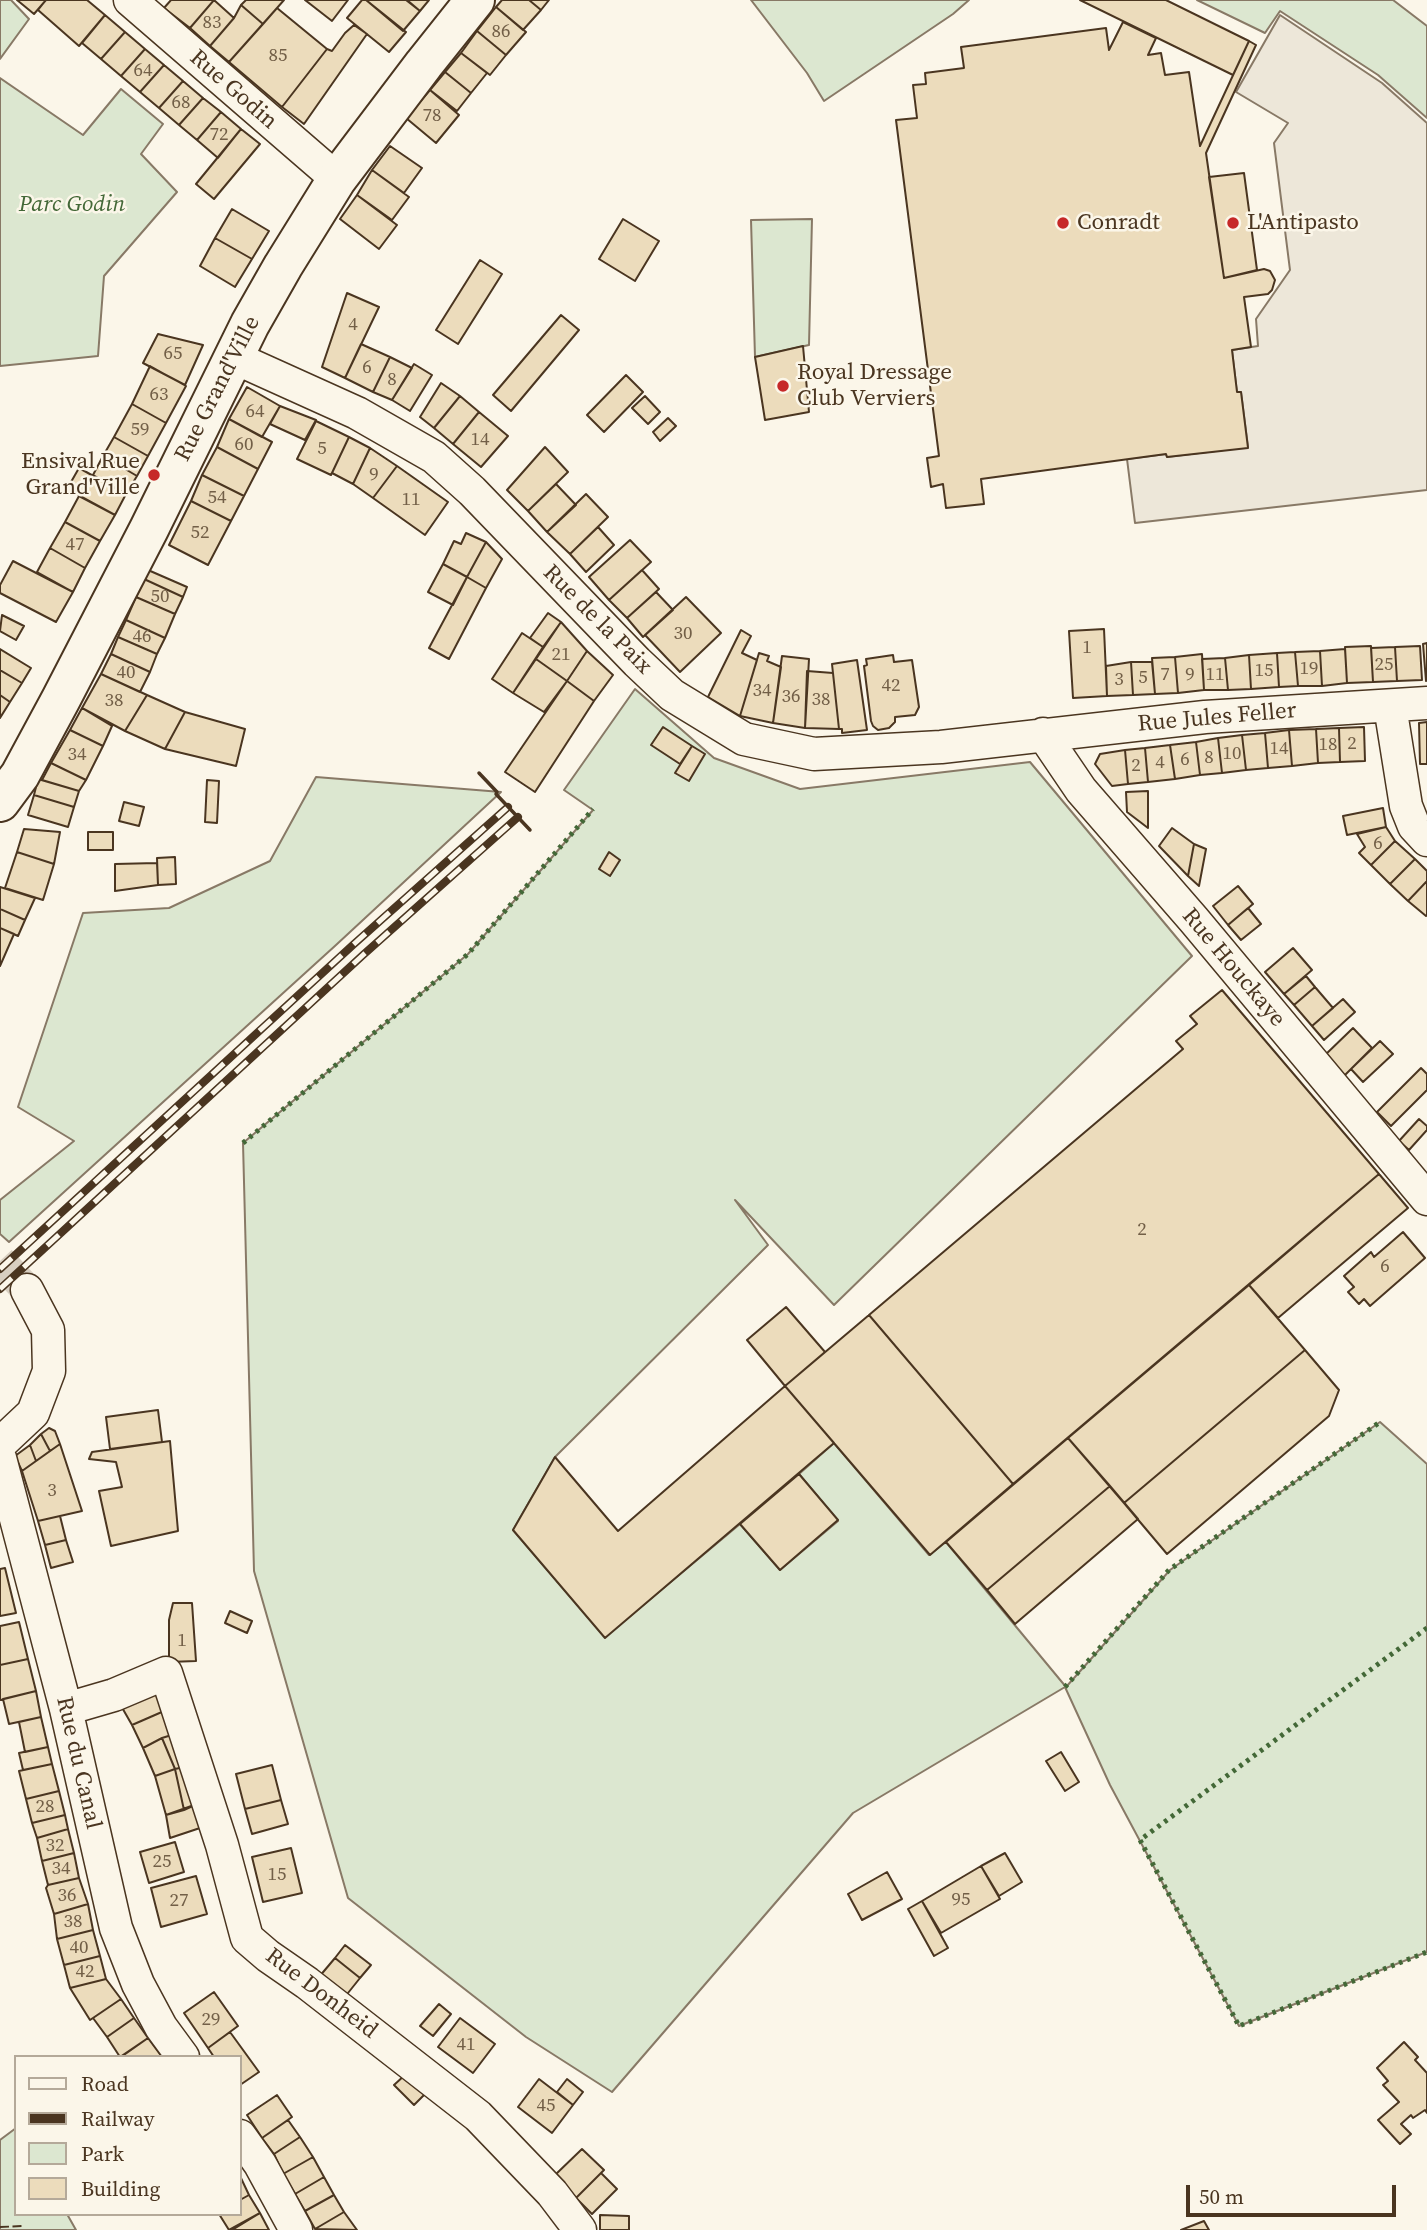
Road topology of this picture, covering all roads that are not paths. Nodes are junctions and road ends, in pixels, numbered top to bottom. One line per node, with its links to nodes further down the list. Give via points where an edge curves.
1 (130, 0): 3 (street, Rue Godin)
2 (475, 0): 3 (main road, Rue Grand'Ville)
3 (337, 179): 4 (main road, Rue Grand'Ville)
4 (233, 358): 8 (street, Rue de la Paix, via 357,412 433,457 673,695 744,739 814,754 941,747); 9 (main road, Rue Grand'Ville, via 61,699)
5 (1427, 703): 6 (street, Rue Jules Feller)
6 (1390, 706): 7 (street, Rue Jules Feller, via 1205,717); 10 (street, via 1406,806 1414,826)
7 (1043, 734): 8 (street, Rue Jules Feller); 11 (street, Rue Houckaye, via 1081,790)
8 (1007, 738)
9 (0, 802)
10 (1427, 840)
11 (1427, 1199)
12 (27, 1290): 13 (street, via 48,1330 49,1371 33,1413)
13 (0, 1444)
14 (0, 1458): 15 (street, Rue du Canal)
15 (65, 1709): 16 (street, Rue du Canal, via 116,1928 138,1984); 19 (street, Rue Donheid, via 166,1673 247,1938 478,2116)
16 (182, 2055)
17 (242, 2139): 18 (street)
18 (296, 2230)
19 (580, 2230)

